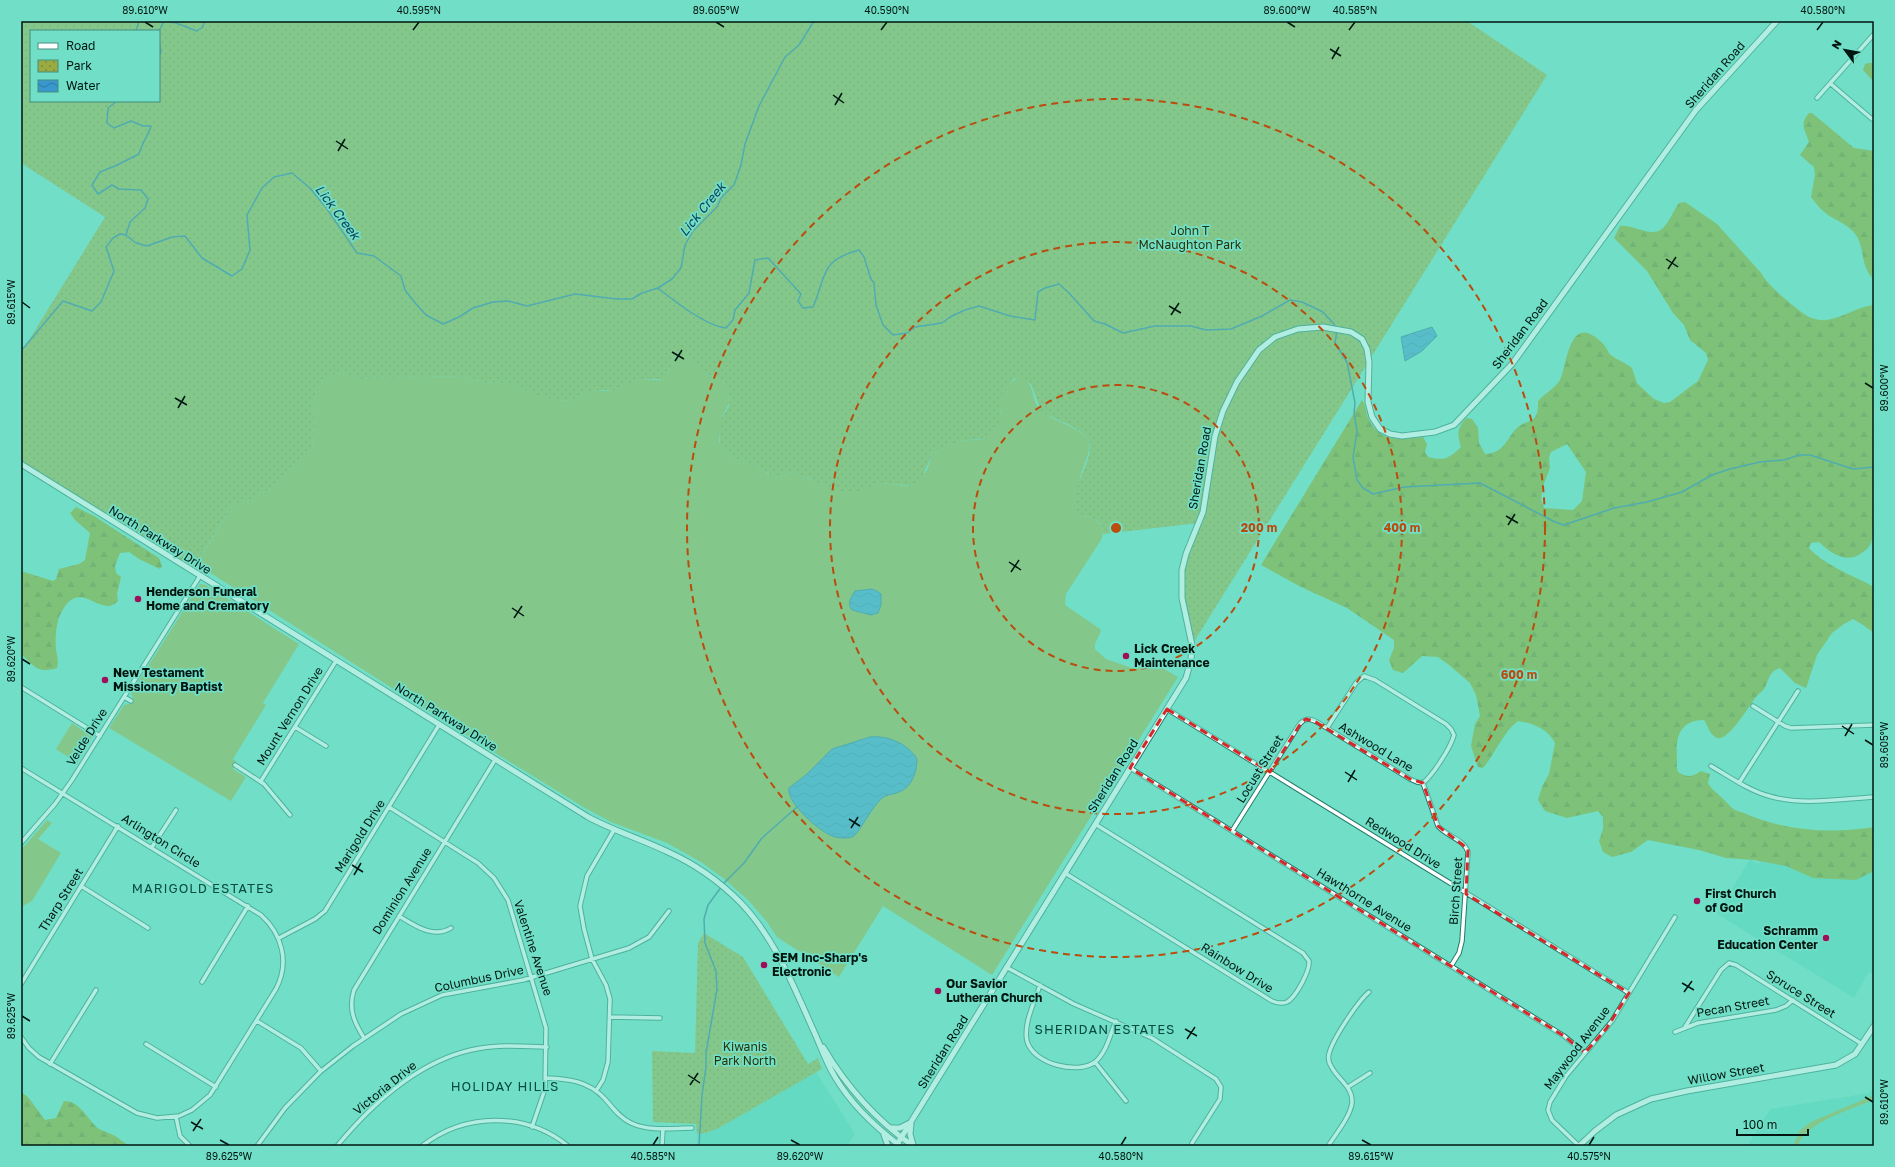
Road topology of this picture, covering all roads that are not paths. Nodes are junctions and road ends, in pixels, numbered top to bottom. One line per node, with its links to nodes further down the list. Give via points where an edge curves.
1 (1776, 21): 14 (street, Sheridan Road, via 1701,105 1515,359 1457,422 1444,429 1414,435 1396,436 1382,431 1374,421 1368,402 1367,347 1357,335 1339,329 1298,329 1286,332 1269,341 1250,361 1225,405 1215,436 1204,507 1186,554 1181,576 1182,598 1191,635 1191,660 1186,678)
2 (1874, 34): 3 (street)
3 (1831, 84): 4 (street); 5 (street)
4 (1817, 98)
5 (1872, 119)
6 (21, 464): 7 (street, North Parkway Drive)
7 (200, 576): 8 (street, North Parkway Drive); 11 (street, Velde Drive)
8 (336, 660): 17 (street, North Parkway Drive); 19 (street, Mount Vernon Drive)
9 (21, 687): 21 (street)
10 (1798, 691): 16 (street)
11 (124, 697): 12 (street); 21 (street, Velde Drive)
12 (131, 701)
13 (1753, 706): 16 (street)
14 (1167, 709): 27 (street, Sheridan Road); 28 (street, Redwood Drive)
15 (1306, 719): 20 (street, Ashwood Lane); 28 (street, Locust Street, via 1299,725)
16 (1779, 723): 18 (street, via 1791,728); 31 (street)
17 (440, 725): 23 (street, North Parkway Drive); 34 (street, Marigold Drive)
18 (1874, 725)
19 (295, 727): 22 (street); 29 (street, Mount Vernon Drive)
20 (1327, 728): 30 (street, Ashwood Lane, via 1414,781); 30 (street, Ashwood Lane, via 1358,680 1364,676 1372,678 1446,724 1453,731 1451,744)
21 (100, 736): 32 (street, Velde Drive)
22 (326, 746)
23 (495, 760): 39 (street, North Parkway Drive); 41 (street, Dominion Avenue)
24 (235, 765): 29 (street)
25 (1712, 766): 31 (street)
26 (21, 768): 32 (street, Arlington Circle)
27 (1130, 768): 37 (street, Sheridan Road); 40 (street, Hawthorne Avenue)
28 (1270, 772): 40 (street, Locust Street); 46 (street, Redwood Drive)
29 (261, 781): 36 (street)
30 (1423, 783): 46 (street, Birch Street, via 1438,826 1468,849)
31 (1739, 783): 33 (street, via 1760,793 1787,800)
32 (64, 792): 38 (street, Arlington Circle); 42 (street, Velde Drive)
33 (1874, 797)
34 (389, 807): 41 (street, Valentine Avenue); 53 (street, Marigold Drive, via 323,913)
35 (176, 810): 43 (street)
36 (290, 815)
37 (1095, 824): 44 (street, Sheridan Road); 44 (street, Rainbow Drive, via 1298,950 1309,961 1307,973 1288,1001 1272,1001)
38 (118, 826): 43 (street, Arlington Circle); 45 (street, Tharp Street)
39 (614, 830): 54 (street, via 590,870 581,896 581,916); 70 (street, North Parkway Drive, via 680,857 723,886 750,913 770,940)
40 (1232, 831): 55 (street, Hawthorne Avenue)
41 (445, 842): 49 (street, Dominion Avenue); 57 (street, Valentine Avenue, via 478,863 502,891 511,908)
42 (21, 843)
43 (152, 847): 47 (street, Arlington Circle)
44 (1065, 874): 56 (street, Sheridan Road)
45 (81, 886): 51 (street); 59 (street, Tharp Street)
46 (1466, 894): 55 (street, Birch Street, via 1462,941 1459,953); 63 (street, Redwood Drive)
47 (248, 906): 53 (street, Arlington Circle, via 269,923); 58 (street)
48 (669, 911): 54 (street, Columbus Drive, via 652,933 641,942)
49 (399, 916): 52 (street, via 431,931 443,932); 74 (street, Dominion Avenue, via 358,982 353,995 352,1014)
50 (1675, 917): 63 (street, Maywood Avenue)
51 (148, 928)
52 (451, 928)
53 (279, 938): 67 (street, Arlington Circle, via 283,958 282,974)
54 (592, 959): 57 (street, Columbus Drive); 65 (street, via 608,992)
55 (1451, 966): 78 (street, Hawthorne Avenue, via 1564,1036)
56 (1006, 968): 60 (street); 89 (street, Sheridan Road)
57 (532, 977): 74 (street, Columbus Drive, via 437,997 401,1014); 77 (street, Valentine Avenue, via 546,1024)
58 (202, 982)
59 (21, 984)
60 (1040, 985): 68 (street, via 1074,1004); 79 (street, via 1026,1032 1031,1050 1040,1058 1068,1068 1080,1068)
61 (96, 990): 80 (street)
62 (1369, 992): 85 (street, via 1359,1001 1329,1054 1332,1068)
63 (1629, 993): 78 (street, Maywood Avenue, via 1606,1029)
64 (1794, 1000): 71 (street, Pecan Street, via 1776,1010); 71 (street, Spruce Street, via 1729,963 1723,967); 76 (street, Spruce Street)
65 (610, 1017): 66 (street); 86 (street, via 608,1067)
66 (660, 1018)
67 (257, 1021): 81 (street, via 301,1048); 84 (street, Arlington Circle)
68 (1116, 1021): 79 (street, via 1105,1048); 96 (street, via 1157,1041 1219,1082 1222,1090 1220,1099)
69 (1874, 1026): 76 (street, Willow Street)
70 (812, 1027): 91 (street, North Parkway Drive, via 851,1089); 94 (street, North Parkway Drive, via 841,1087 867,1118)
71 (1685, 1027): 72 (street, Pecan Street)
72 (1675, 1032)
73 (21, 1037): 80 (street, via 35,1054)
74 (364, 1038): 81 (street, Columbus Drive)
75 (146, 1044): 84 (street)
76 (1862, 1044): 107 (street, Willow Street, via 1851,1056 1832,1066 1651,1099 1616,1115)
77 (547, 1047): 83 (street, Valentine Avenue); 100 (street, Victoria Drive, via 483,1048 436,1062 383,1100)
78 (1585, 1053): 107 (street, Maywood Avenue, via 1566,1076 1548,1107 1552,1120)
79 (1095, 1062): 87 (street)
80 (50, 1064): 88 (street, via 137,1114 157,1118)
81 (321, 1071): 99 (street, Columbus Drive, via 285,1108)
82 (1370, 1073): 85 (street)
83 (546, 1078): 86 (street, via 577,1081); 90 (street, Valentine Avenue, via 543,1100)
84 (216, 1087): 88 (street, Arlington Circle, via 200,1105)
85 (1348, 1087): 106 (street, via 1351,1105)
86 (596, 1090): 93 (street, via 627,1122)
87 (1126, 1101)
88 (176, 1117): 98 (street, via 180,1136)
89 (912, 1121): 91 (street, via 900,1128); 95 (street, Sheridan Road); 105 (street, via 910,1134)
90 (532, 1127): 101 (street, via 501,1120 474,1122 451,1129); 102 (street)
91 (888, 1127): 95 (street, North Parkway Drive)
92 (692, 1128): 93 (street)
93 (663, 1129): 103 (street)
94 (883, 1132): 97 (street, North Parkway Drive); 104 (street)
95 (902, 1138): 97 (street, Sheridan Road); 105 (street, North Parkway Drive)
96 (1192, 1144)
97 (898, 1145)
98 (190, 1146)
99 (257, 1146)
100 (337, 1146)
101 (422, 1146)
102 (568, 1146)
103 (662, 1146)
104 (888, 1146)
105 (914, 1146)
106 (1328, 1146)
107 (1579, 1146)

